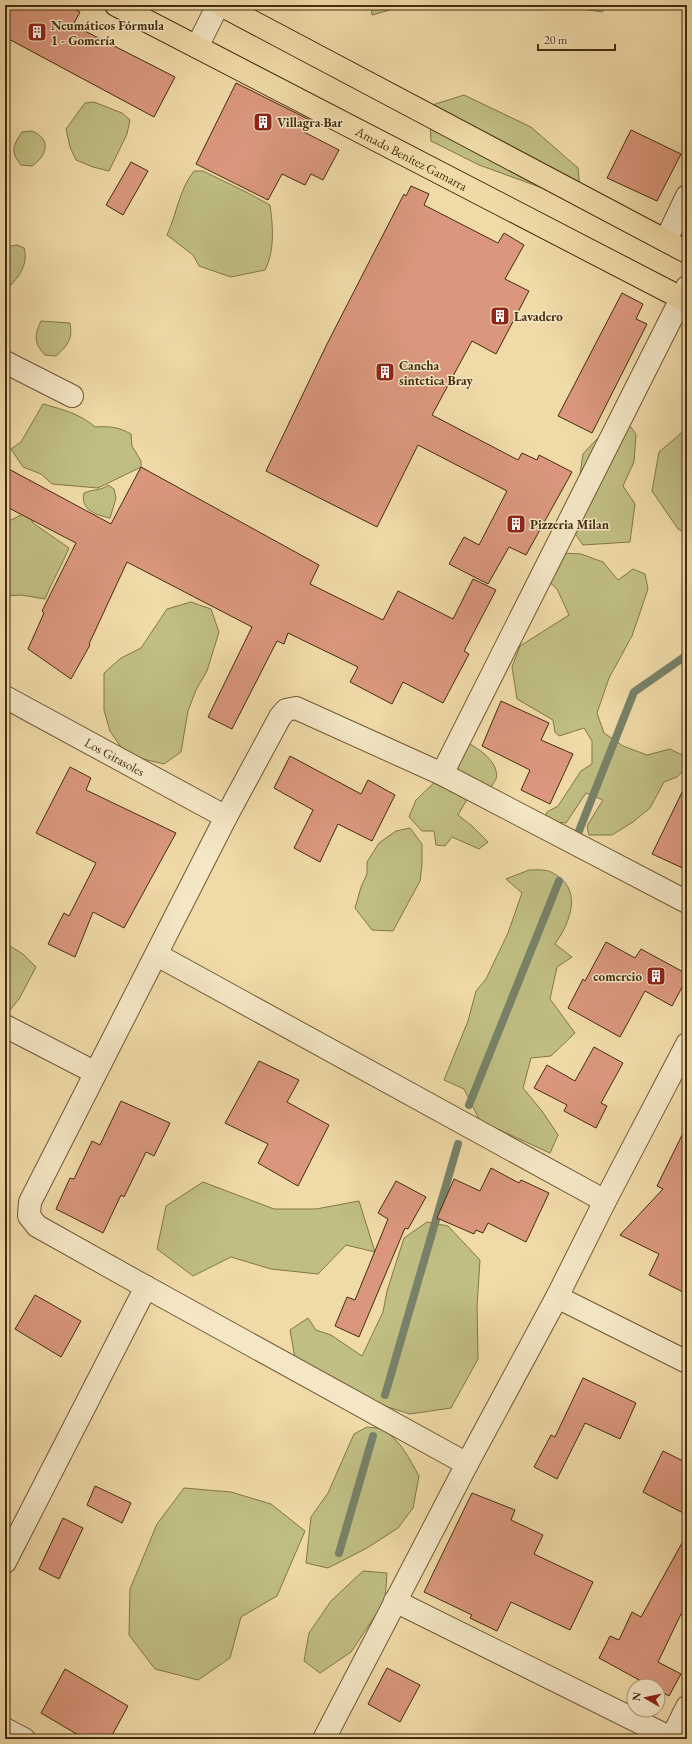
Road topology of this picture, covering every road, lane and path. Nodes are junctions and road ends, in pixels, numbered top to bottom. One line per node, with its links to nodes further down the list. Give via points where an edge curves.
1 (116, 5): 3 (main road, Amado Benítez Gamarra)
2 (220, 5): 3 (street); 5 (main road)
3 (197, 47): 7 (main road, Amado Benítez Gamarra)
4 (687, 196): 5 (street)
5 (666, 240): 6 (main road)
6 (687, 252)
7 (685, 296): 11 (street)
8 (5, 362): 9 (street)
9 (72, 396)
10 (5, 697): 12 (street, Los Girasoles)
11 (442, 774): 12 (street, via 296,708 286,710 280,717); 13 (street)
12 (226, 817): 14 (street)
13 (687, 902)
14 (157, 955): 17 (street); 18 (street)
15 (5, 1026): 17 (street)
16 (687, 1044): 18 (street)
17 (94, 1072): 19 (street, via 30,1202 29,1216 37,1226)
18 (604, 1201): 20 (street)
19 (146, 1288): 22 (street); 23 (street)
20 (557, 1296): 21 (street); 22 (street)
21 (687, 1362)
22 (467, 1464): 24 (street)
23 (5, 1562)
24 (395, 1601): 27 (street); 29 (street)
25 (687, 1708): 27 (street)
26 (5, 1729): 28 (street)
27 (671, 1738)
28 (24, 1739)
29 (324, 1739)

